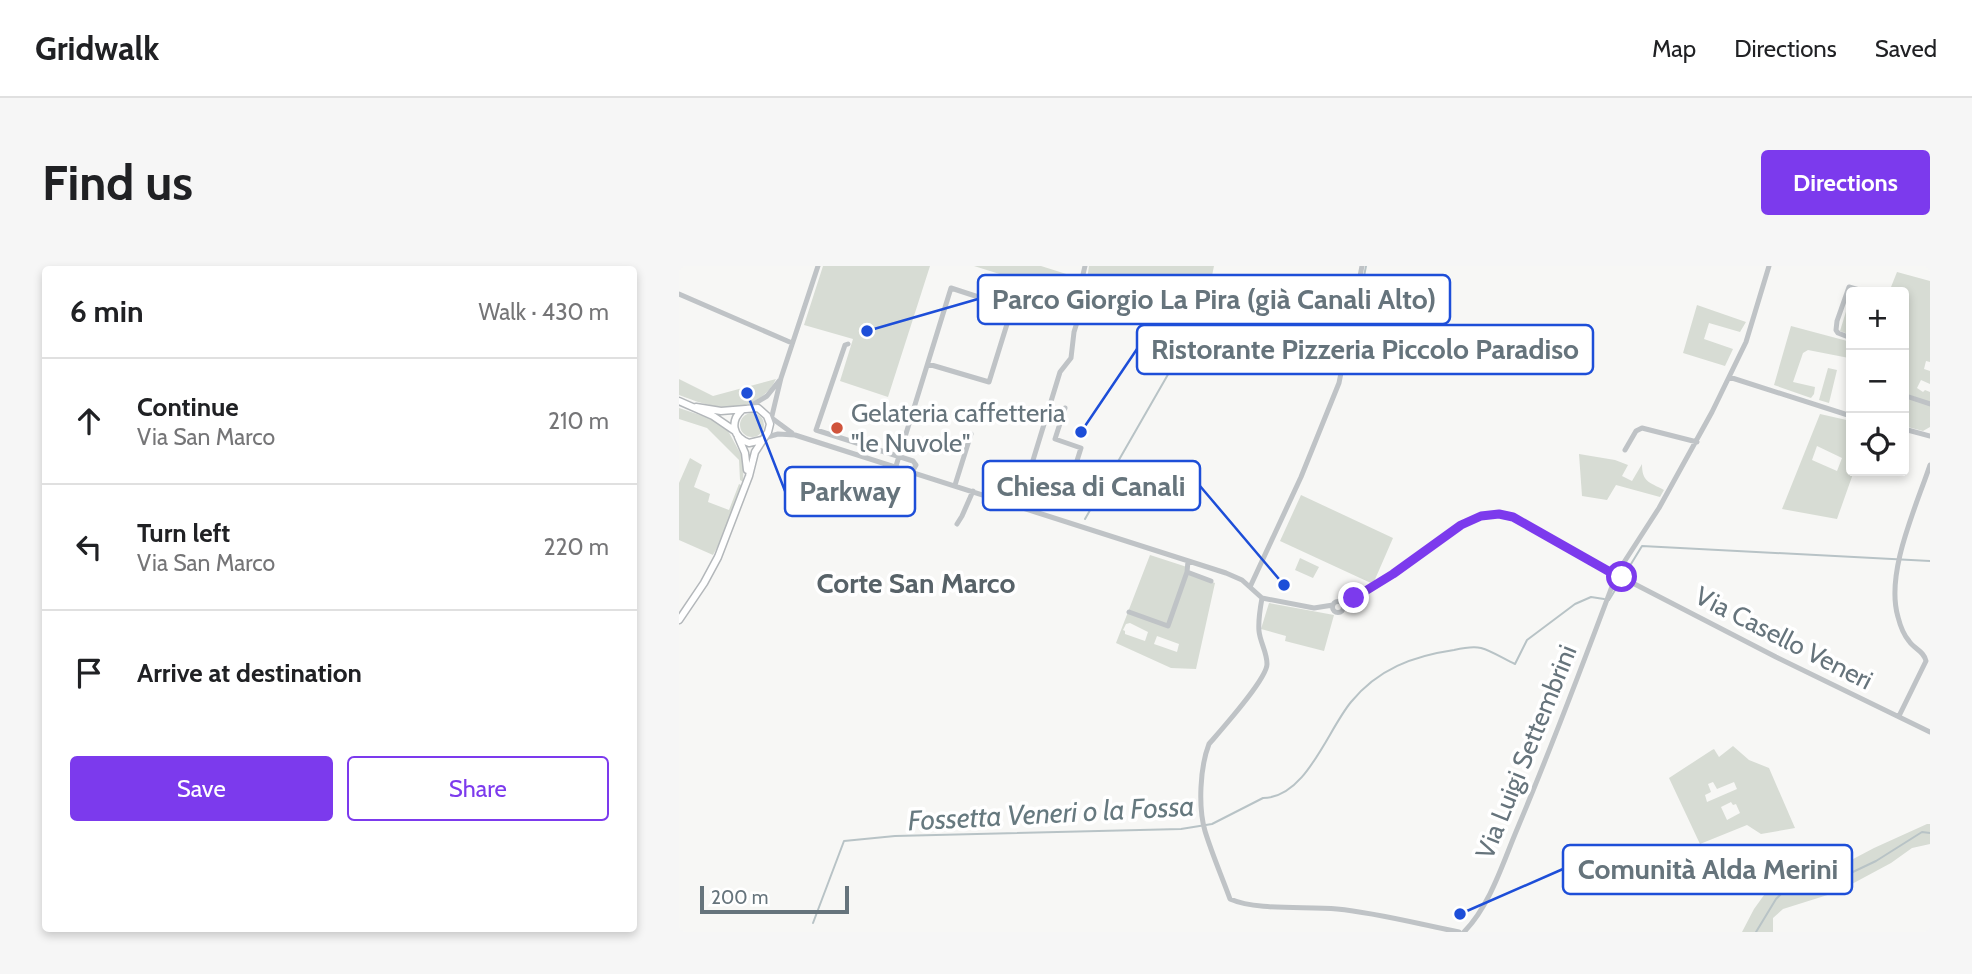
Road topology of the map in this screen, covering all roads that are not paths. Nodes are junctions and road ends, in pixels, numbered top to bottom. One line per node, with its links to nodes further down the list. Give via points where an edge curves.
1 (818, 266): 10 (street)
2 (1085, 266): 5 (street)
3 (1363, 266): 50 (street, via 1339,383)
4 (1769, 266): 13 (street, via 1746,342)
5 (1081, 283)
6 (679, 294): 10 (street)
7 (1846, 296): 9 (street, via 1836,330)
8 (1083, 303): 40 (street, via 1073,332 1071,358 1060,372)
9 (1846, 336)
10 (792, 343): 14 (street)
11 (848, 344): 23 (street)
12 (928, 364): 12 (street, via 951,288 1012,308 989,382); 33 (street)
13 (1729, 377): 21 (street); 31 (street)
14 (781, 378): 19 (street, via 766,397); 22 (street)
15 (1909, 397): 17 (street)
16 (679, 401): 18 (main road)
17 (1930, 404)
18 (696, 407): 19 (main road); 25 (main road)
19 (745, 408): 22 (main road, via 758,408); 25 (main road, via 736,416)
20 (1065, 408): 41 (street, via 1055,439 1081,448)
21 (1846, 414)
22 (768, 418): 27 (street); 29 (main road)
23 (816, 430): 30 (street); 33 (street)
24 (1909, 430): 28 (street)
25 (736, 433): 29 (main road, via 748,443); 37 (main road, via 746,458)
26 (971, 434): 38 (street)
27 (795, 435): 29 (street); 30 (street)
28 (1930, 435)
29 (763, 439): 37 (main road)
30 (813, 440): 35 (street)
31 (1697, 442): 32 (street, via 1642,428); 44 (street)
32 (1625, 450)
33 (899, 456): 35 (street); 36 (street, via 915,461)
34 (1930, 465): 54 (street, via 1895,580 1900,624 1926,661)
35 (896, 466): 36 (street)
36 (912, 471): 38 (street)
37 (747, 480): 53 (main road, via 718,557)
38 (955, 485): 39 (street)
39 (973, 491): 40 (street); 42 (street)
40 (1019, 506): 41 (street)
41 (1059, 519): 43 (street)
42 (957, 524)
43 (1188, 561): 45 (street); 50 (street, via 1233,575)
44 (1619, 570): 46 (street); 47 (street)
45 (1187, 572): 48 (street); 52 (street, via 1168,626)
46 (1610, 572): 49 (street); 51 (street, via 1523,521 1489,515 1461,525 1343,605 1337,601 1334,608 1314,608)
47 (1623, 578): 49 (street); 54 (street, Via Casello Veneri)
48 (1211, 581)
49 (1614, 581): 57 (street, Via Luigi Settembrini, via 1551,749 1479,914)
50 (1250, 587): 51 (street)
51 (1262, 598): 56 (street, via 1259,633 1265,673 1209,744 1203,768 1205,830 1230,899 1361,912)
52 (1129, 612)
53 (679, 620)
54 (1899, 716): 55 (street, Via Casello Veneri)
55 (1930, 732)
56 (1459, 932)
57 (1464, 932)

